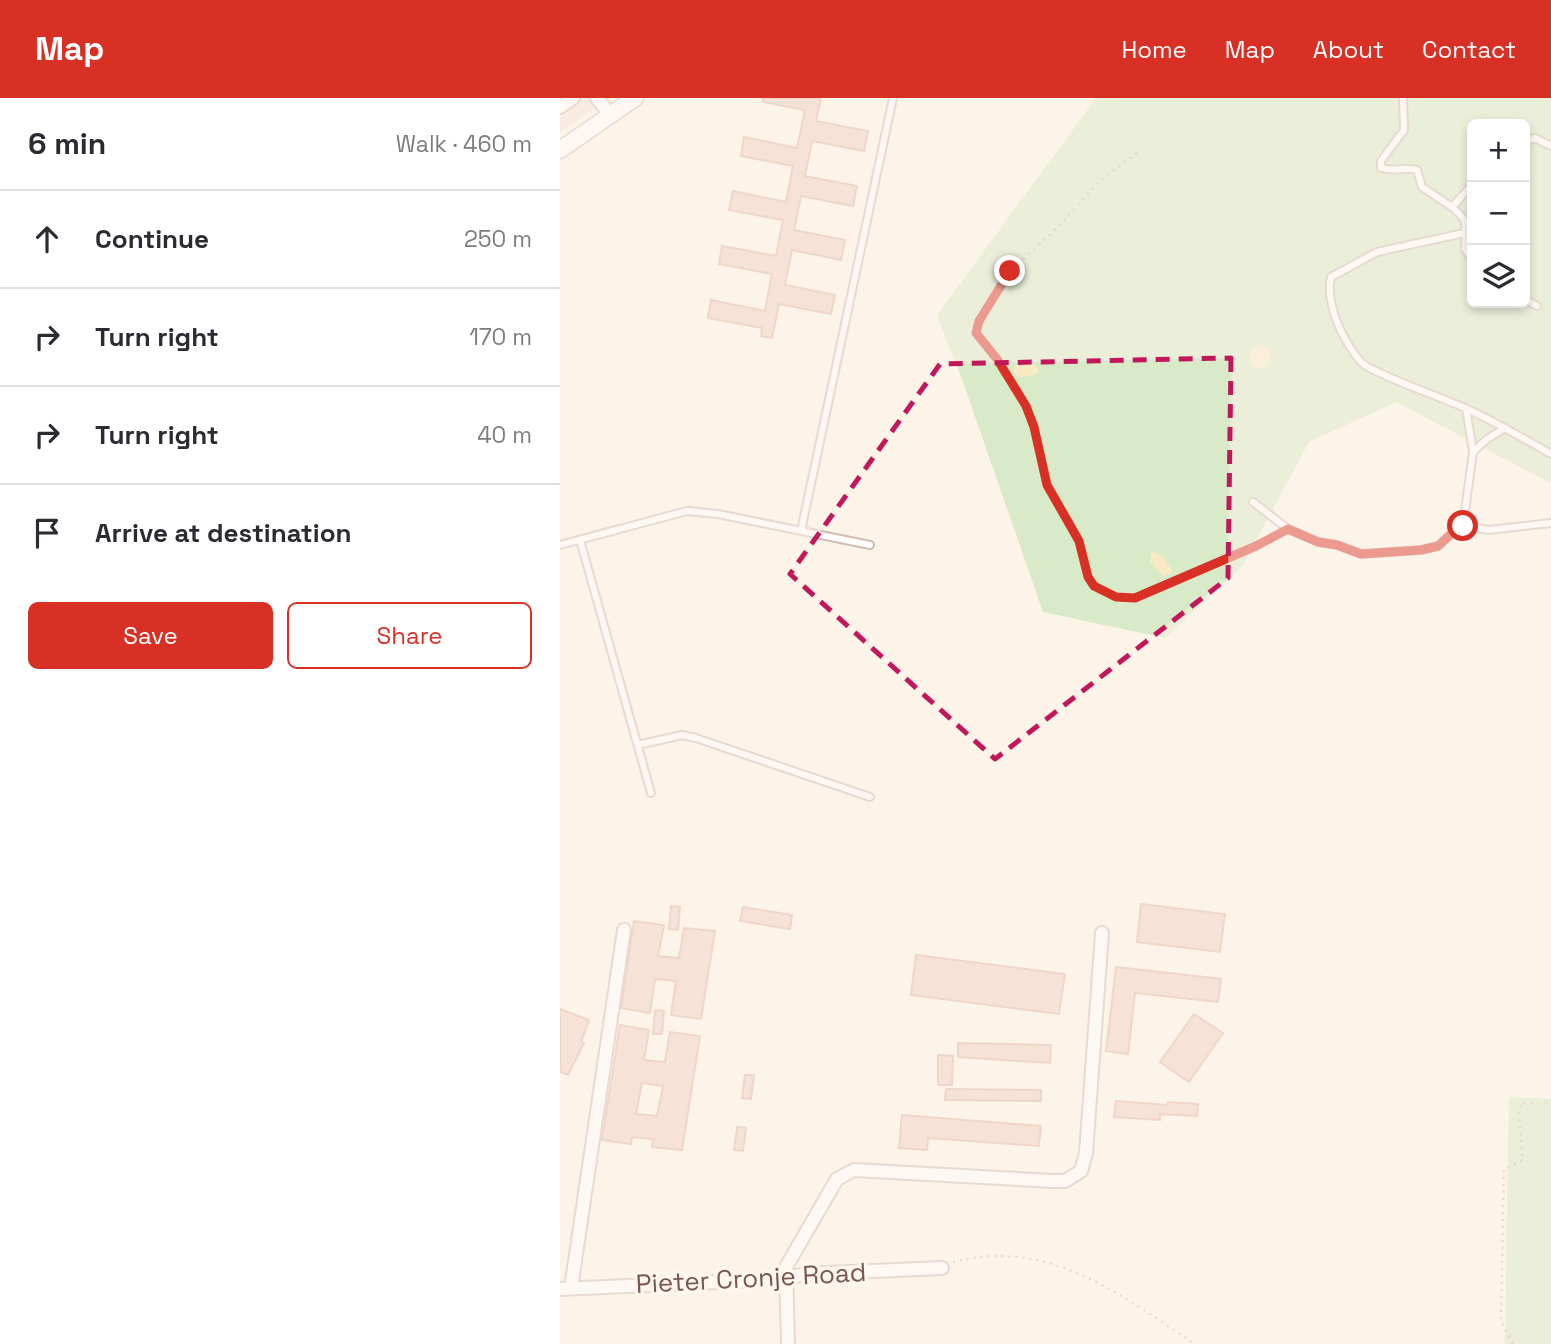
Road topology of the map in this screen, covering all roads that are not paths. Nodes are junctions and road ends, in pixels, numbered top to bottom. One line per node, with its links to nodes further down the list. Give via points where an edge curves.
1 (573, 98): 6 (street)
2 (597, 98): 7 (street)
3 (635, 98): 7 (street)
4 (893, 98): 24 (lane)
5 (1403, 98): 12 (lane, via 1404,130 1381,161 1381,168 1417,170 1422,187)
6 (560, 107)
7 (611, 116): 10 (street)
8 (1530, 140): 9 (lane)
9 (1551, 146)
10 (560, 150)
11 (1467, 190): 12 (lane)
12 (1452, 207): 13 (lane)
13 (1466, 228): 14 (lane); 17 (lane, via 1458,235 1377,252 1331,277 1329,288 1342,332 1362,364)
14 (1467, 252)
15 (1530, 302): 16 (lane)
16 (1537, 306)
17 (1466, 408): 18 (lane); 19 (lane)
18 (1505, 428): 19 (lane); 20 (lane)
19 (1473, 452): 23 (lane)
20 (1551, 454)
21 (1252, 502): 23 (lane, via 1288,529 1361,554 1438,546)
22 (1551, 523): 23 (lane, via 1489,530)
23 (1463, 526)
24 (801, 531): 25 (lane, via 687,512); 27 (lane)
25 (580, 540): 26 (lane); 28 (lane)
26 (560, 545)
27 (870, 545)
28 (638, 745): 29 (lane); 30 (lane, via 682,735 696,737)
29 (651, 793)
30 (870, 797)
31 (624, 930): 35 (street)
32 (1102, 933): 34 (street, via 1081,1171 1065,1181 848,1172 837,1179 822,1203 786,1267)
33 (942, 1268): 34 (street, Pieter Cronje Road, via 804,1274)
34 (786, 1279): 35 (street, Pieter Cronje Road); 36 (street)
35 (566, 1288)
36 (788, 1344)

